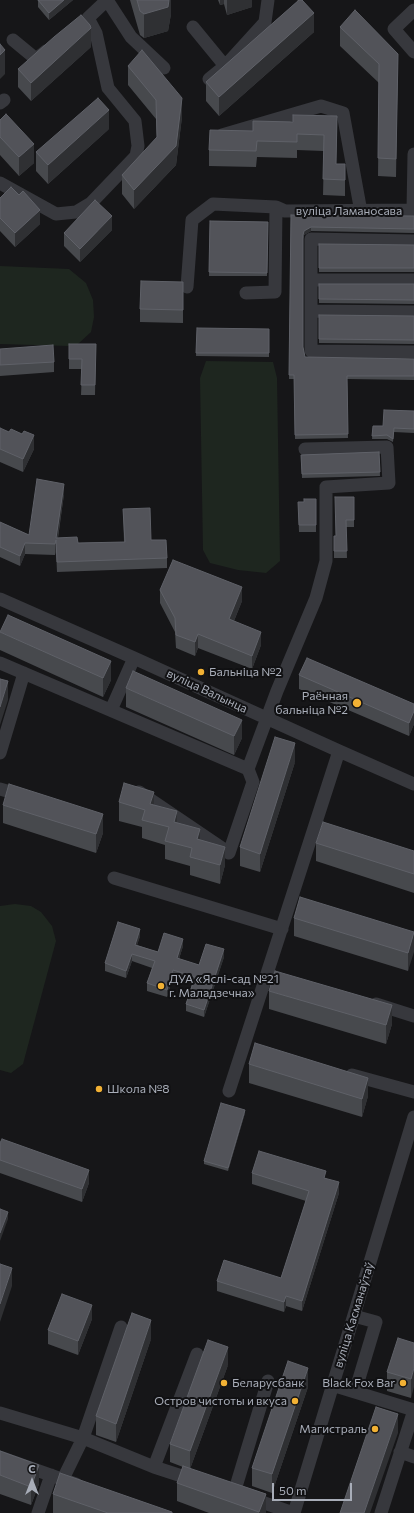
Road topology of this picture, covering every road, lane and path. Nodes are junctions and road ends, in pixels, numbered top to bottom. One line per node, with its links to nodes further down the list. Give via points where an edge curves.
1 (107, 0): 9 (street, via 131,37); 13 (street, via 83,21 96,33 108,88 135,121 138,146 136,156 91,203 76,212 56,214)
2 (268, 0): 8 (street, via 265,22)
3 (414, 10): 7 (street, via 394,29)
4 (193, 27): 8 (street)
5 (13, 40): 6 (street, via 36,59)
6 (57, 41)
7 (414, 52)
8 (225, 66): 10 (street)
9 (164, 68)
10 (209, 79)
11 (216, 137): 16 (street, via 321,106 343,113)
12 (414, 154): 15 (street)
13 (0, 183)
14 (276, 207): 16 (street, вуліца Ламаносава, via 285,211); 20 (street, вуліца Ламаносава, via 213,204 192,220); 21 (street, via 275,292)
15 (413, 210): 16 (street, вуліца Ламаносава)
16 (361, 212)
17 (414, 241): 18 (street, via 312,239)
18 (311, 280): 19 (street); 22 (street)
19 (414, 280)
20 (187, 287)
21 (246, 292)
22 (311, 311): 23 (street); 24 (street, via 312,351)
23 (414, 312)
24 (414, 352)
25 (305, 449): 31 (street, via 387,447 389,483 326,487 326,561 316,598)
26 (0, 599): 27 (street, вуліца Валынца)
27 (134, 658): 30 (street); 31 (street, вуліца Валынца)
28 (0, 663): 29 (street)
29 (24, 673): 30 (street); 33 (street)
30 (111, 710): 34 (street)
31 (267, 719): 32 (street, вуліца Валынца); 34 (street)
32 (339, 751): 35 (street, вуліца Валынца); 39 (street)
33 (0, 753)
34 (248, 769): 36 (street, via 253,782 229,853)
35 (414, 784)
36 (134, 788)
37 (0, 789): 38 (street)
38 (37, 800)
39 (314, 827): 40 (street); 42 (street, via 295,902)
40 (328, 832)
41 (114, 878): 42 (street)
42 (282, 929): 45 (street, via 273,972)
43 (360, 999): 44 (street)
44 (414, 1016)
45 (244, 1046): 46 (street); 48 (street)
46 (258, 1050)
47 (340, 1072): 49 (street)
48 (229, 1091)
49 (414, 1092)
50 (414, 1117): 51 (street, вуліца Касманаўтаў)
51 (354, 1316): 55 (street, вуліца Касманаўтаў); 56 (street, via 376,1322)
52 (121, 1327): 59 (street)
53 (197, 1354): 63 (street)
54 (268, 1381): 66 (street)
55 (332, 1385): 56 (street); 68 (street, вуліца Касманаўтаў)
56 (355, 1392): 57 (street)
57 (414, 1410): 60 (street)
58 (0, 1414): 59 (street)
59 (83, 1438): 63 (street); 64 (street)
60 (400, 1452): 62 (street); 69 (street)
61 (0, 1457): 64 (street)
62 (414, 1457)
63 (154, 1467): 66 (street)
64 (57, 1477): 65 (street); 67 (street)
65 (84, 1487)
66 (234, 1493): 68 (street)
67 (38, 1513)
68 (294, 1513)
69 (381, 1513)

